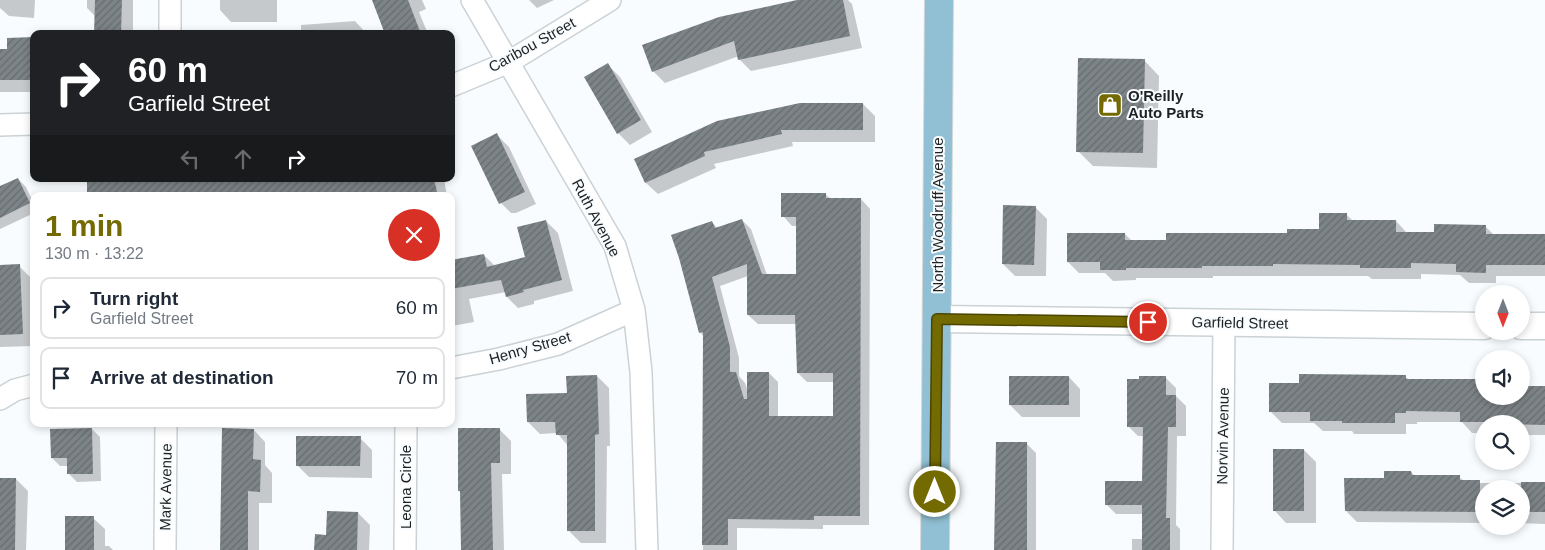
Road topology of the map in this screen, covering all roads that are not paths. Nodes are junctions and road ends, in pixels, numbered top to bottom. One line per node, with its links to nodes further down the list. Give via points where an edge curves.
1 (170, 0): 5 (street)
2 (472, 0): 6 (street, Ruth Avenue)
3 (610, 0): 6 (street, Caribou Street)
4 (939, 0): 11 (main road, North Woodruff Avenue)
5 (170, 30)
6 (508, 62): 7 (street, Caribou Street); 10 (street, Ruth Avenue, via 615,246)
7 (455, 84)
8 (30, 124): 9 (street)
9 (0, 125)
10 (634, 310): 16 (street, Henry Street, via 558,344); 23 (street, Ruth Avenue, via 641,372)
11 (937, 319): 12 (street, Garfield Street); 24 (main road, North Woodruff Avenue)
12 (1224, 323): 13 (street, Garfield Street); 25 (street, Norvin Avenue)
13 (1475, 326)
14 (1530, 326): 15 (street)
15 (1545, 326)
16 (455, 367)
17 (30, 387): 18 (street, via 15,390)
18 (0, 399)
19 (166, 427): 21 (street, Mark Avenue)
20 (406, 427): 22 (street, Leona Circle)
21 (165, 550)
22 (405, 550)
23 (647, 550)
24 (935, 550)
25 (1222, 550)

